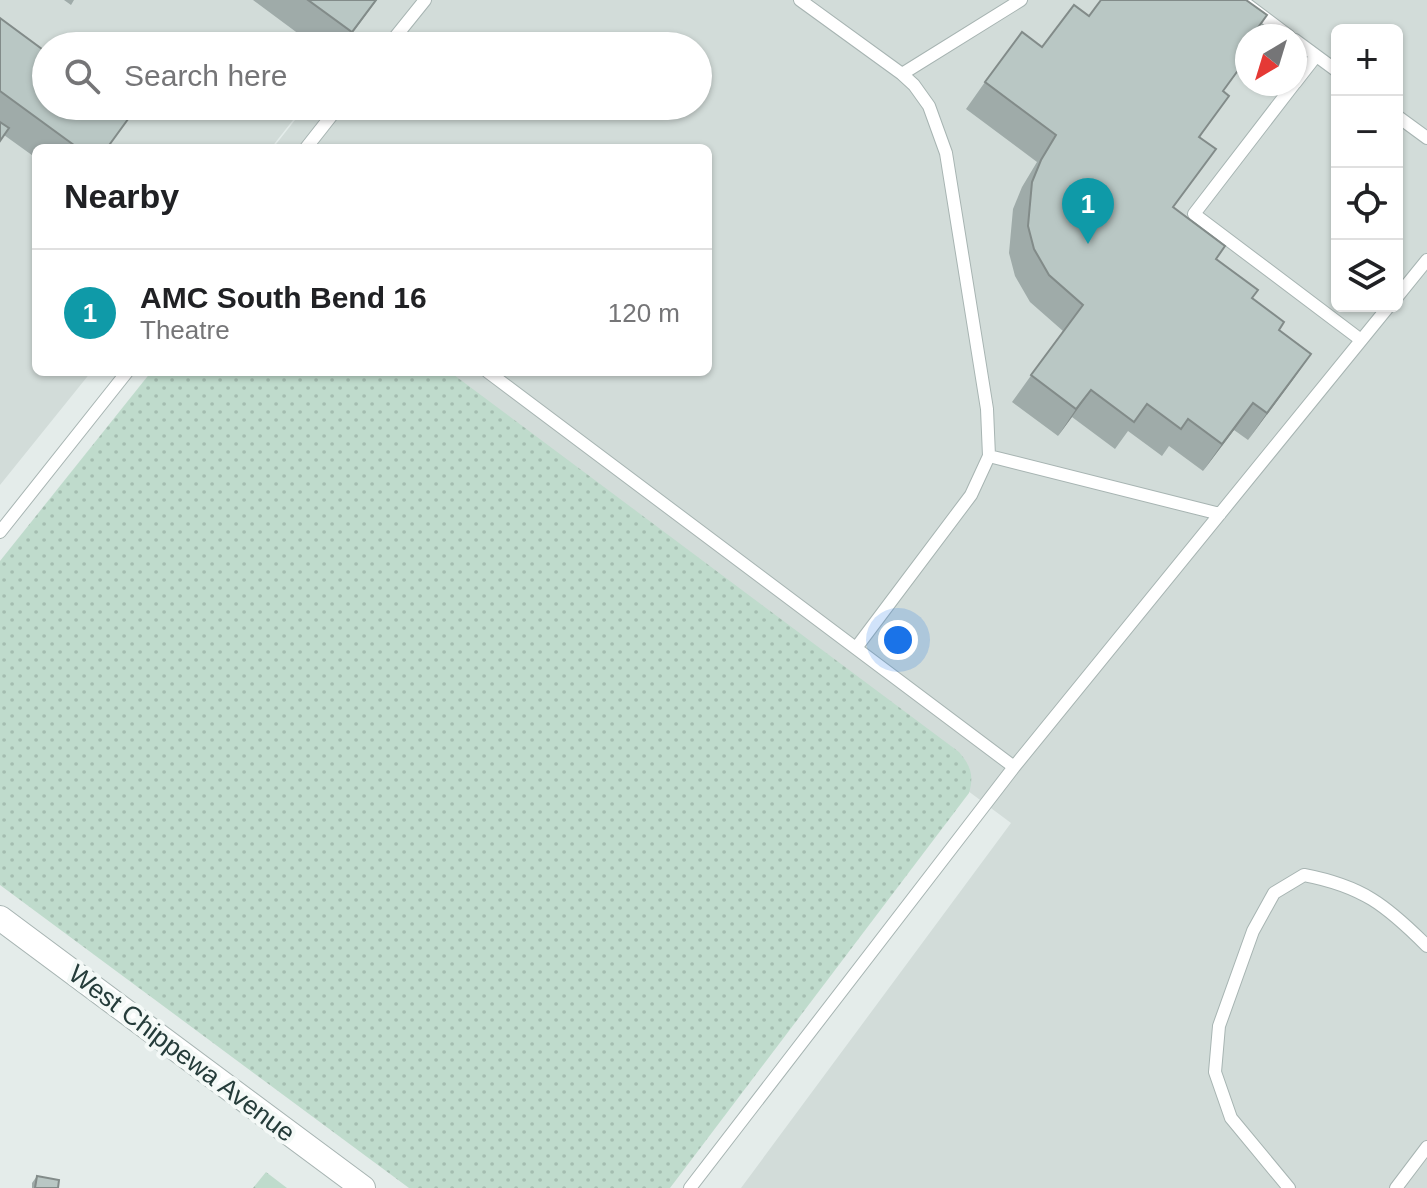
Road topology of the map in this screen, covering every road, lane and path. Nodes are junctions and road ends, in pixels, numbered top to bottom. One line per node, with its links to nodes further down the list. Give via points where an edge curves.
1 (425, 0): 6 (lane)
2 (800, 0): 11 (lane)
3 (1021, 0): 11 (lane)
4 (1241, 0): 5 (lane)
5 (1273, 24)
6 (399, 32)
7 (1307, 49): 8 (lane)
8 (1316, 56): 9 (lane); 10 (lane)
9 (1307, 67)
10 (1331, 67)
11 (902, 74): 23 (lane, via 929,106 946,153 987,409)
12 (1284, 96): 20 (lane, via 1194,214)
13 (328, 120): 16 (lane)
14 (1403, 120): 15 (lane)
15 (1427, 138)
16 (309, 144)
17 (1427, 260): 18 (lane)
18 (1403, 290)
19 (1384, 312): 20 (lane)
20 (1361, 340): 24 (lane)
21 (124, 376): 25 (lane)
22 (493, 376): 26 (lane)
23 (989, 456): 24 (lane); 26 (lane, via 971,495)
24 (1220, 514): 27 (lane)
25 (0, 532)
26 (856, 648): 27 (lane)
27 (1014, 767): 32 (lane)
28 (0, 918): 31 (street, West Chippewa Avenue)
29 (1427, 946): 33 (lane, via 1371,896 1335,881 1304,875 1274,893 1253,931 1219,1026 1215,1072 1231,1118)
30 (1427, 1147): 34 (lane)
31 (363, 1188)
32 (690, 1188)
33 (1289, 1188)
34 (1396, 1188)

